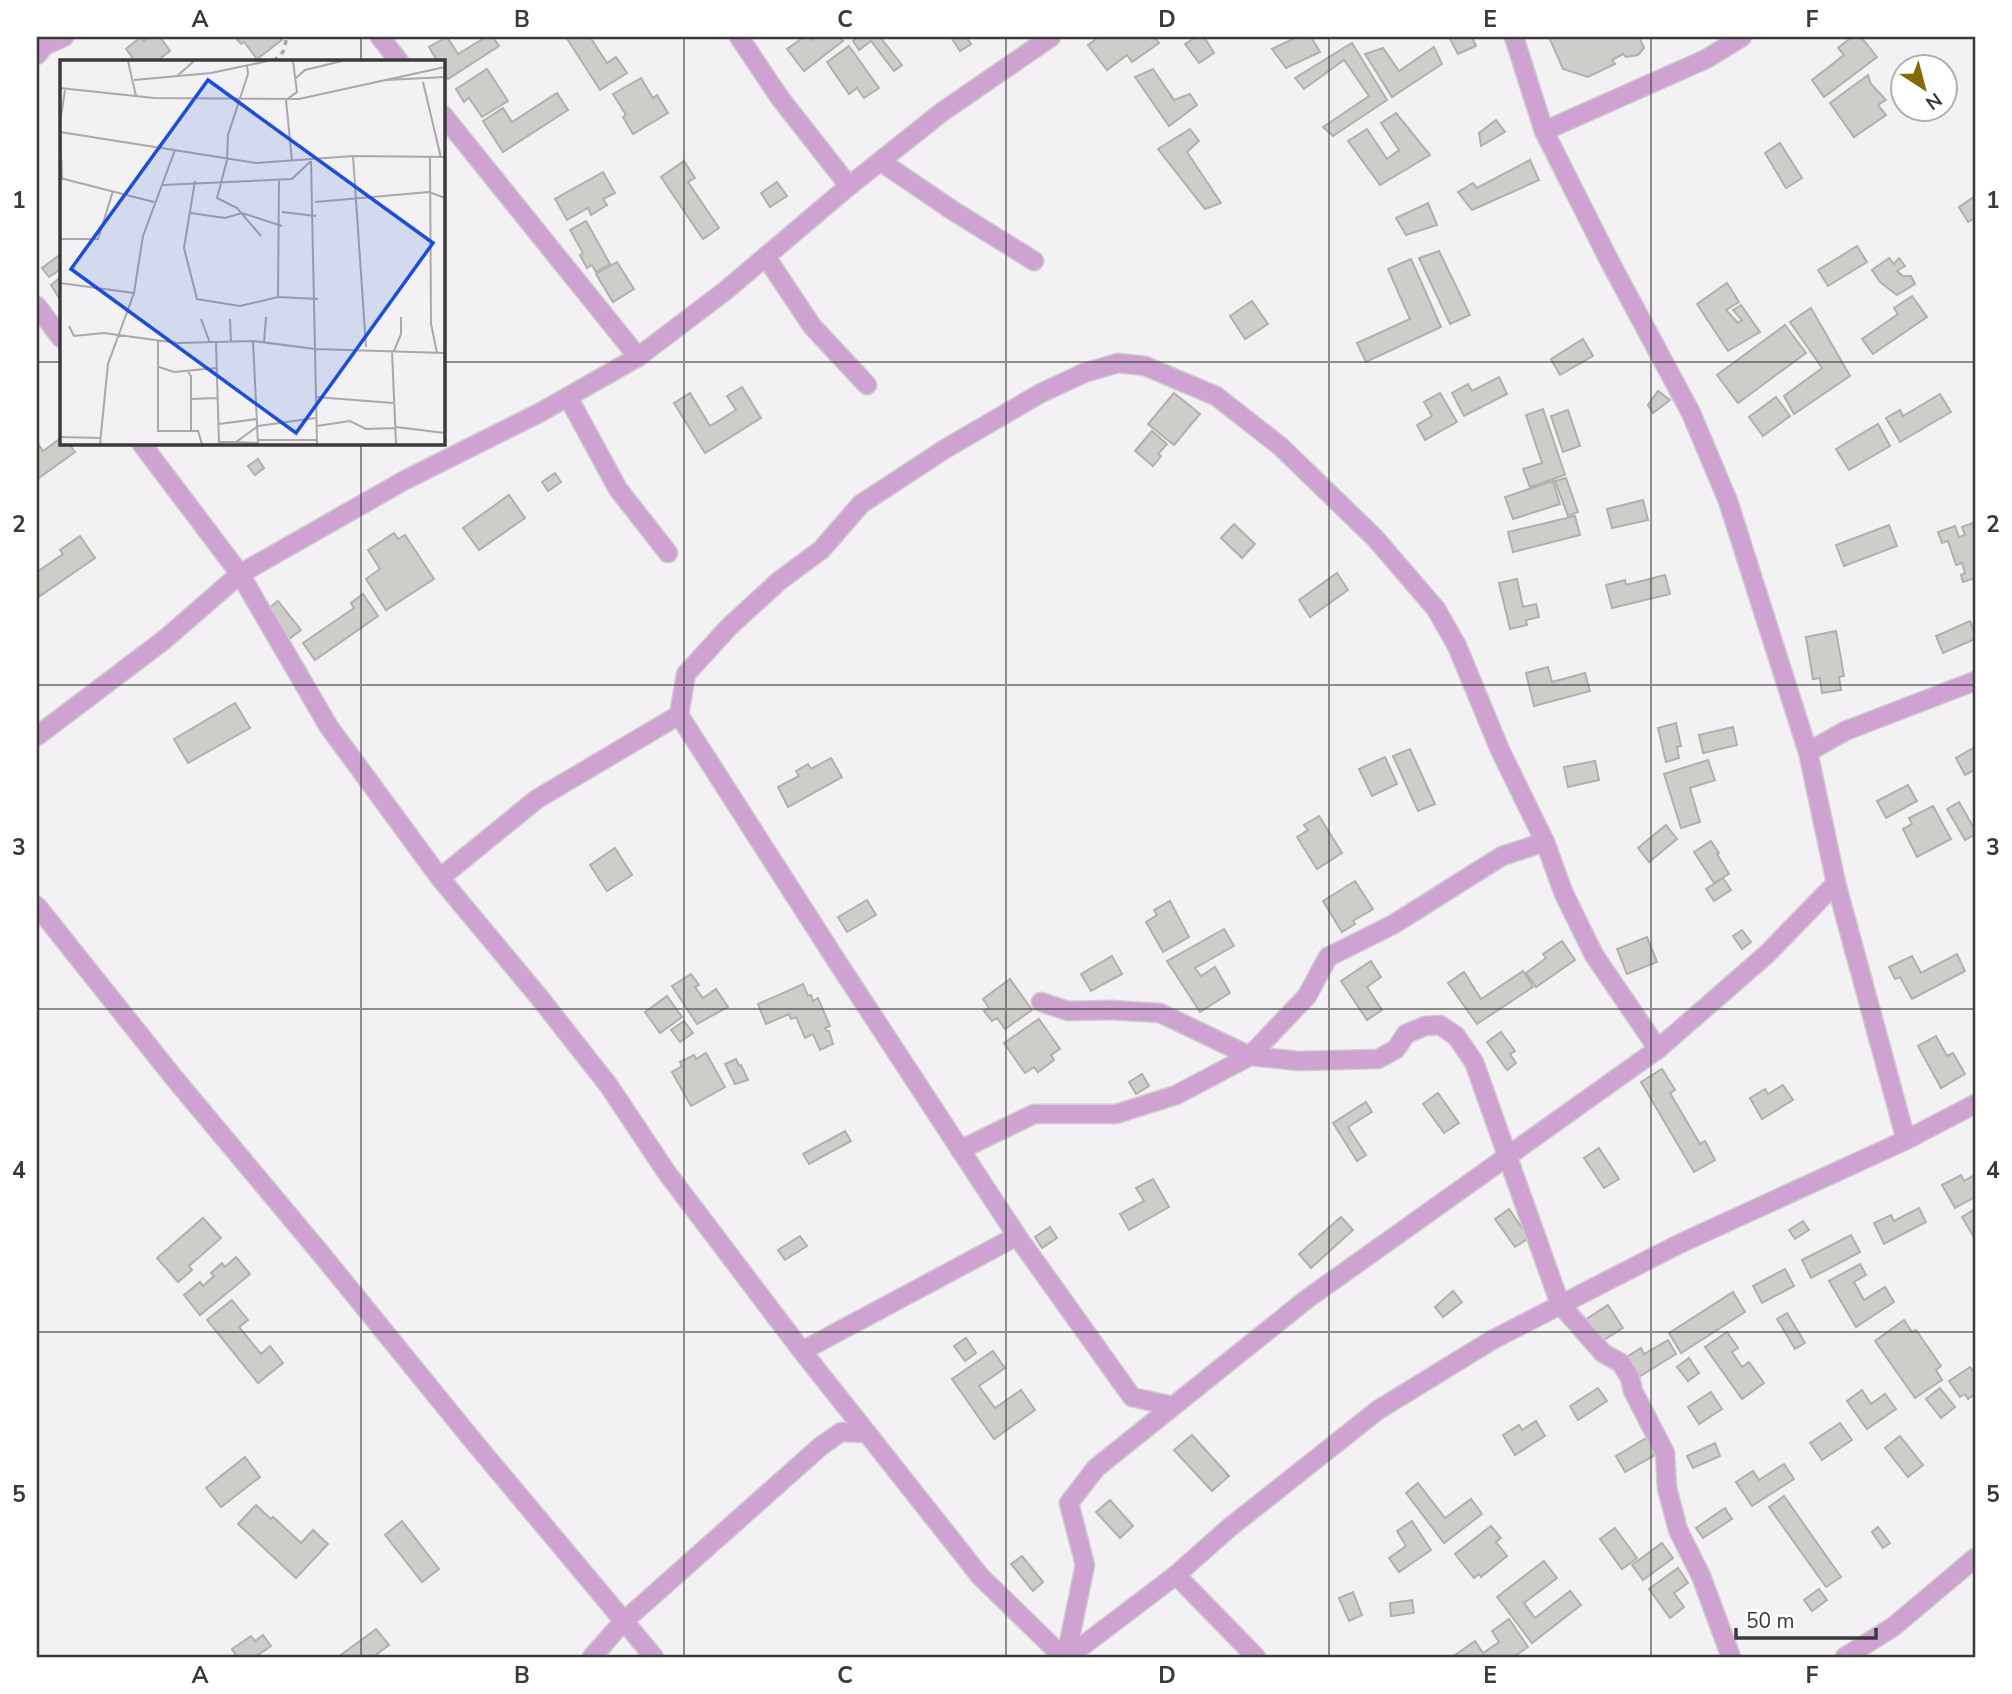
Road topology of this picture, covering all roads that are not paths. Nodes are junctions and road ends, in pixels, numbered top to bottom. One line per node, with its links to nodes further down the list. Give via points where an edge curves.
1 (64, 37): 7 (street, via 44,46)
2 (380, 37): 8 (street)
3 (1051, 37): 11 (street)
4 (1514, 37): 10 (street)
5 (1742, 37): 10 (street, via 1706,59)
6 (742, 38): 12 (street, via 780,98)
7 (37, 55)
8 (398, 60)
9 (444, 116): 17 (street)
10 (1544, 131): 26 (street, via 1691,413 1728,500)
11 (880, 161): 12 (street); 14 (street)
12 (849, 186): 13 (street)
13 (766, 257): 17 (street); 18 (street, via 812,326)
14 (1034, 261)
15 (37, 306): 16 (street)
16 (60, 337)
17 (638, 357): 19 (street)
18 (867, 385)
19 (568, 397): 21 (street, via 618,489); 22 (street)
20 (142, 444): 22 (street)
21 (668, 553)
22 (240, 574): 25 (street, via 164,640); 28 (street, via 329,727)
23 (1975, 681): 26 (street, via 1845,731)
24 (679, 715): 27 (street, via 686,674 729,627 821,550 861,504 1041,393 1118,363 1145,366 1216,396 1280,446 1375,538 1436,609); 28 (street, via 537,799); 36 (street)
25 (37, 736)
26 (1808, 752): 29 (street)
27 (1545, 842): 32 (street, via 1594,955); 33 (street, via 1502,856 1394,924 1328,957 1307,996)
28 (440, 878): 40 (street, via 609,1086 667,1173)
29 (1836, 883): 32 (street, via 1767,954); 35 (street)
30 (37, 906): 45 (street)
31 (1041, 1003): 33 (street, via 1068,1011 1160,1013)
32 (1658, 1049): 37 (street)
33 (1250, 1056): 36 (street, via 1176,1094 1116,1114 1034,1114); 37 (street, via 1299,1061 1378,1059 1396,1049 1406,1034 1440,1025 1456,1036 1474,1062)
34 (1975, 1104): 35 (street)
35 (1906, 1140): 39 (street)
36 (960, 1150): 38 (street)
37 (1507, 1156): 39 (street); 41 (street, via 1307,1299)
38 (1017, 1236): 40 (street); 41 (street, via 1132,1397)
39 (1560, 1304): 44 (street, via 1378,1410); 50 (street, via 1603,1353 1621,1363 1630,1378 1665,1453 1667,1488 1678,1530 1701,1576)
40 (802, 1351): 42 (street)
41 (1173, 1406): 48 (street, via 1096,1468 1069,1503 1085,1565)
42 (867, 1433): 45 (street, via 841,1432 821,1446); 48 (street, via 980,1576)
43 (1975, 1558): 51 (street, via 1893,1627)
44 (1176, 1575): 48 (street); 49 (street)
45 (623, 1622): 46 (street); 47 (street)
46 (592, 1657)
47 (654, 1657)
48 (1066, 1657)
49 (1256, 1657)
50 (1731, 1657)
51 (1845, 1657)

